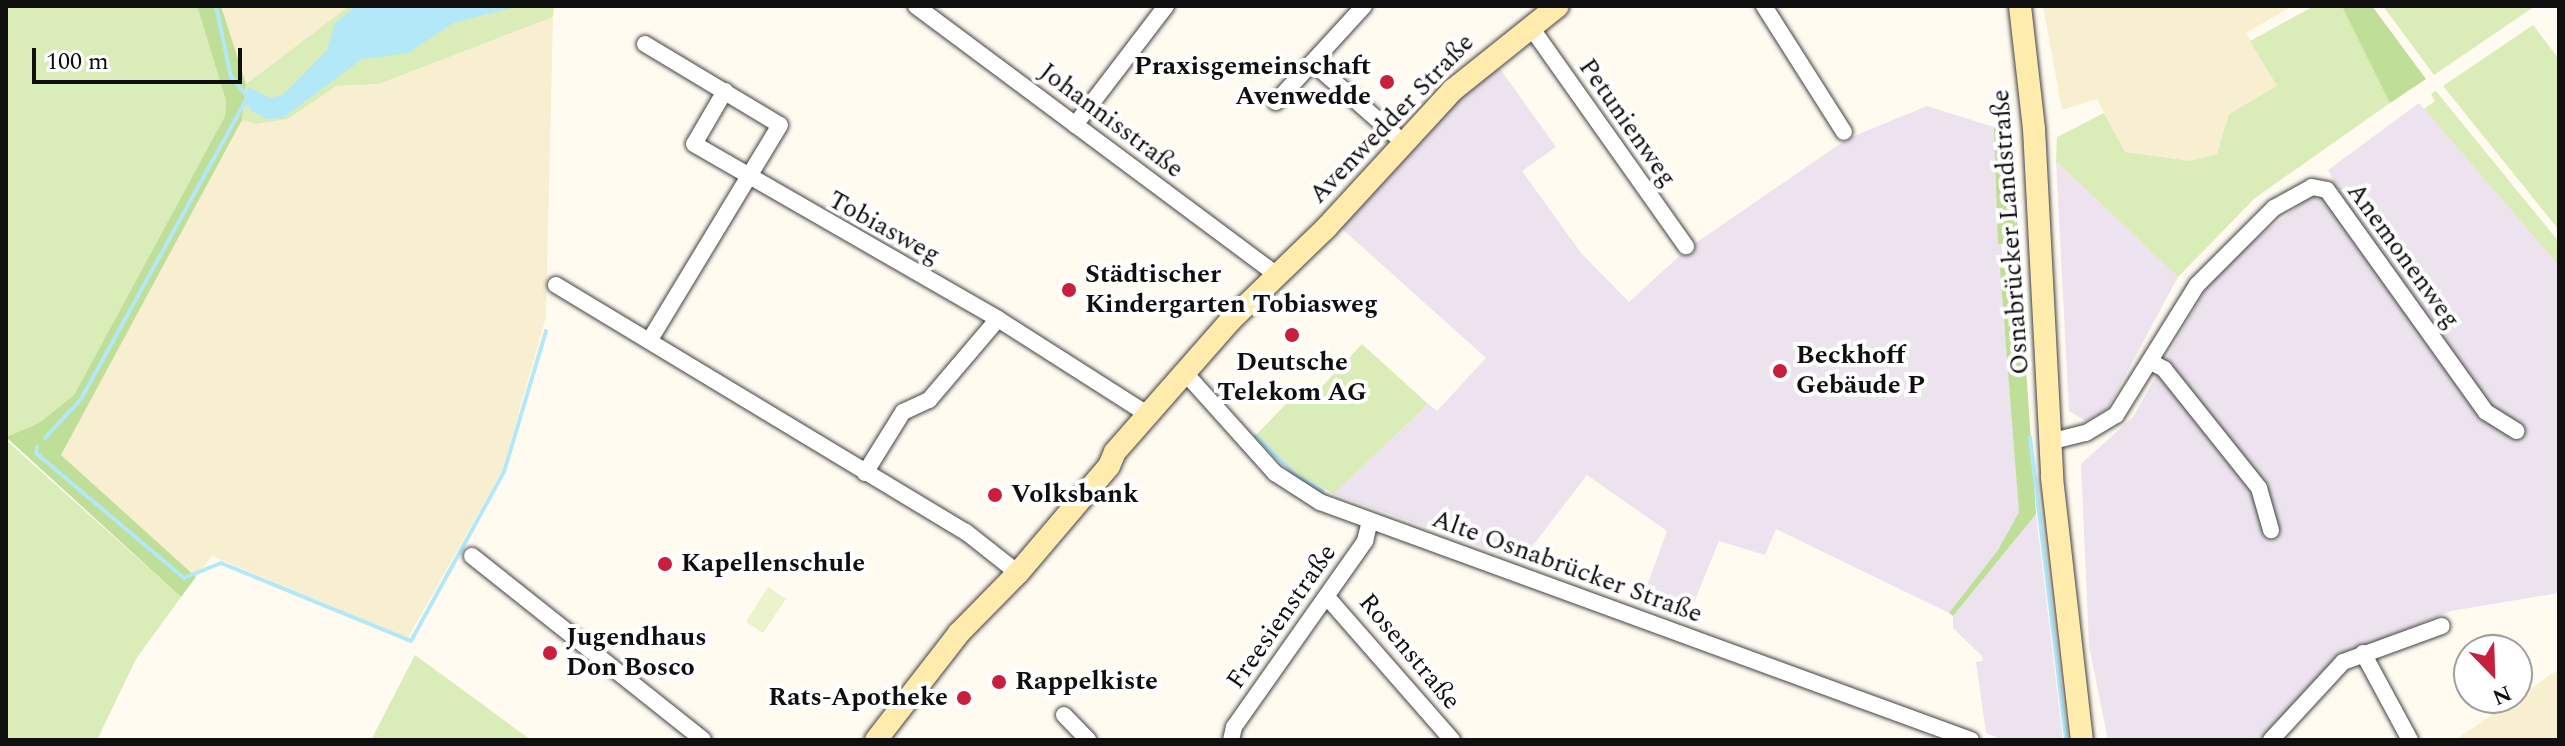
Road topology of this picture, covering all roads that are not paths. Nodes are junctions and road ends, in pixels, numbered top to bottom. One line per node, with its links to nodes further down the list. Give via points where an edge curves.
1 (916, 6): 13 (street, Johannisstraße)
2 (1166, 6): 13 (street)
3 (1364, 6): 10 (street)
4 (1542, 6): 15 (main road, Avenwedder Straße, via 1486,49)
5 (1558, 6): 8 (main road, Avenwedder Straße)
6 (1764, 6): 14 (street)
7 (2020, 6): 27 (main road, Osnabrücker Landstraße, via 2035,137)
8 (1530, 26): 17 (main road, Avenwedder Straße, via 1453,90); 18 (street, Petunienweg)
9 (645, 44): 11 (street)
10 (1313, 63): 12 (street); 15 (street)
11 (725, 91): 16 (street, Tobiasweg, via 694,144); 16 (street, via 780,125)
12 (1276, 102)
13 (1075, 125): 19 (street, Johannisstraße)
14 (1844, 132)
15 (1395, 135): 17 (main road, Avenwedder Straße, via 1317,222)
16 (747, 177): 21 (street, Tobiasweg); 22 (street)
17 (1305, 243): 19 (main road, Avenwedder Straße)
18 (1686, 246)
19 (1277, 275): 24 (main road, Avenwedder Straße, via 1245,318)
20 (556, 285): 22 (street)
21 (998, 319): 25 (street, Tobiasweg); 28 (street, via 929,400 903,412)
22 (650, 340): 28 (street)
23 (2151, 362): 26 (street, Anemonenweg, via 2197,285 2274,208 2312,187 2327,190 2486,412); 27 (street, Anemonenweg, via 2105,424); 30 (street, via 2164,369 2259,488)
24 (1187, 375): 25 (main road, Avenwedder Straße); 29 (street, Alte Osnabrücker Straße, via 1288,485)
25 (1149, 417): 32 (main road, Avenwedder Straße)
26 (2517, 431)
27 (2054, 448): 36 (main road, Osnabrücker Landstraße, via 2064,487 2061,532)
28 (865, 473): 32 (street, via 966,532)
29 (1370, 521): 33 (street, Freesienstraße, via 1365,541); 43 (street, Alte Osnabrücker Straße)
30 (2271, 530)
31 (472, 556): 38 (street)
32 (1011, 582): 39 (main road, Avenwedder Straße, via 969,621)
33 (1327, 597): 41 (street, Freesienstraße, via 1234,727); 42 (street, Rosenstraße)
34 (2442, 626): 35 (street)
35 (2363, 653): 46 (street, via 2343,662); 47 (street)
36 (2078, 684): 44 (main road, Osnabrücker Landstraße); 45 (main road, Osnabrücker Landstraße)
37 (1064, 715): 40 (street)
38 (703, 740)
39 (876, 740)
40 (1088, 740)
41 (1231, 740)
42 (1452, 740)
43 (1971, 740)
44 (2082, 740)
45 (2093, 740)
46 (2271, 740)
47 (2410, 740)

